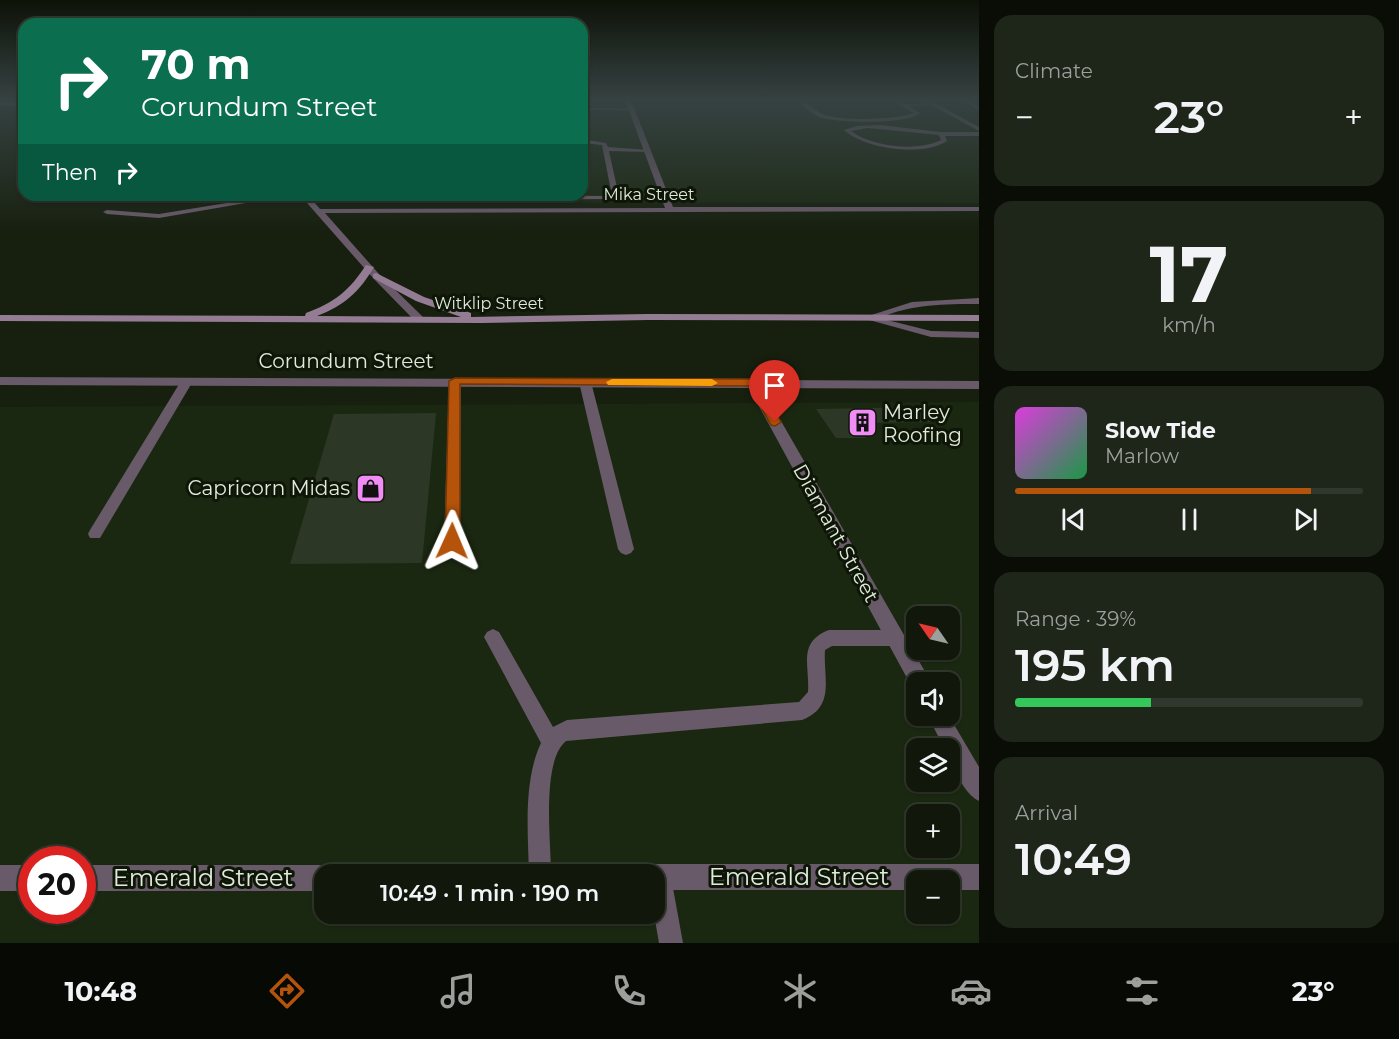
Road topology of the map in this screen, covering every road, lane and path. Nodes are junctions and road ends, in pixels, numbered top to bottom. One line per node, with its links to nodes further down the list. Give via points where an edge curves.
1 (604, 144): 6 (lane)
2 (645, 144): 7 (street)
3 (885, 144): 4 (lane)
4 (941, 144)
5 (588, 149): 6 (lane)
6 (606, 149): 7 (lane); 8 (lane, via 615,192 608,198)
7 (647, 150): 12 (street)
8 (588, 198)
9 (252, 201): 14 (lane, via 159,216)
10 (310, 201): 13 (street)
11 (979, 208): 12 (street, Mika Street)
12 (670, 209): 13 (street, Mika Street)
13 (320, 211): 15 (street)
14 (107, 212)
15 (373, 272): 20 (main road, via 344,299); 21 (street); 22 (main road, via 420,299)
16 (979, 302): 18 (lane, via 920,302 896,306)
17 (0, 318): 20 (main road, Witklip Street)
18 (869, 318): 19 (main road, Witklip Street); 22 (main road, Witklip Street); 23 (lane, via 931,334)
19 (979, 318)
20 (296, 319): 21 (main road, Witklip Street)
21 (419, 320): 22 (main road, Witklip Street)
22 (482, 320)
23 (979, 335)
24 (0, 381): 25 (street, Corundum Street)
25 (187, 381): 26 (street, Corundum Street); 30 (lane)
26 (455, 381): 27 (street, Corundum Street); 31 (lane)
27 (585, 382): 28 (street, Corundum Street); 32 (lane)
28 (753, 383): 29 (street, Corundum Street); 34 (street, Diamant Street)
29 (979, 385)
30 (95, 534)
31 (452, 541)
32 (626, 549)
33 (493, 637): 37 (lane)
34 (895, 638): 35 (street, Diamant Street); 37 (lane, via 824,640 816,650 816,699 802,711 567,730)
35 (914, 672)
36 (944, 726): 38 (street)
37 (551, 742): 39 (lane, via 541,777)
38 (979, 789)
39 (540, 864)
40 (665, 877): 41 (street, Emerald Street)
41 (979, 877)
42 (0, 878): 43 (street)
43 (18, 878)
44 (96, 878): 45 (street, Emerald Street)
45 (314, 878)
46 (665, 918): 47 (lane)
47 (670, 943)

